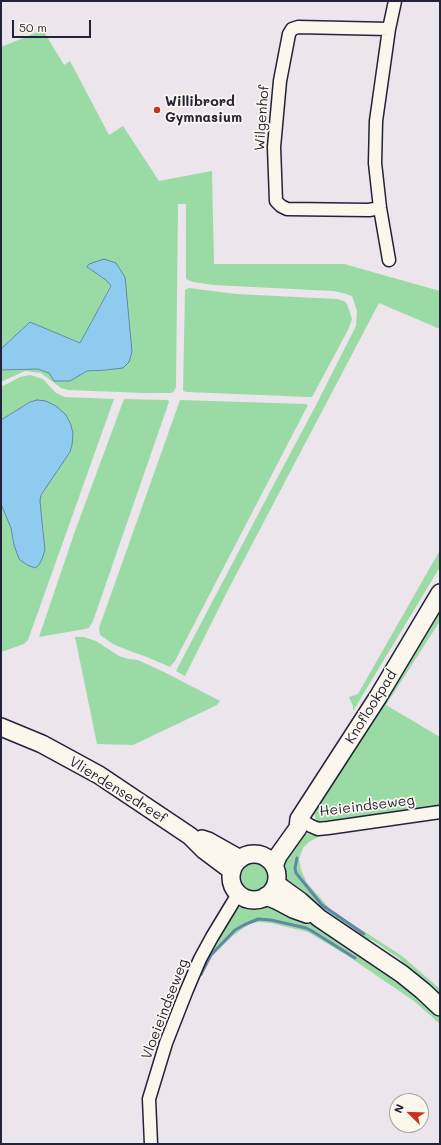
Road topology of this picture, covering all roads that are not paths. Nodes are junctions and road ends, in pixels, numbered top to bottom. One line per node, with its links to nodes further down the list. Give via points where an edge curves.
1 (395, 1): 2 (street)
2 (389, 29): 3 (street, via 376,125 375,163); 3 (street, Wilgenhof, via 292,29 280,81 274,147 276,201 281,206 287,209)
3 (380, 208): 4 (street)
4 (389, 260)
5 (440, 593): 8 (main road, Knoflookpad, via 378,697)
6 (1, 727): 10 (main road, Vlierdensedreef, via 42,744 99,775 190,836 208,840)
7 (440, 812): 8 (street, Heieindseweg, via 318,829)
8 (300, 819): 9 (main road, Knoflookpad, via 290,822); 11 (main road, Knoflookpad, via 298,828 278,856)
9 (262, 855): 10 (main road, via 246,855); 11 (main road, via 267,858)
10 (236, 865): 12 (main road, via 231,877)
11 (275, 875): 13 (main road, via 271,892); 14 (main road, via 282,888)
12 (238, 894): 13 (main road, via 252,900); 16 (street, Vloeieindseweg, via 200,959 166,1043 149,1099)
13 (266, 896): 14 (main road, via 293,910)
14 (319, 918): 15 (main road, via 402,974)
15 (440, 1007)
16 (151, 1144)

